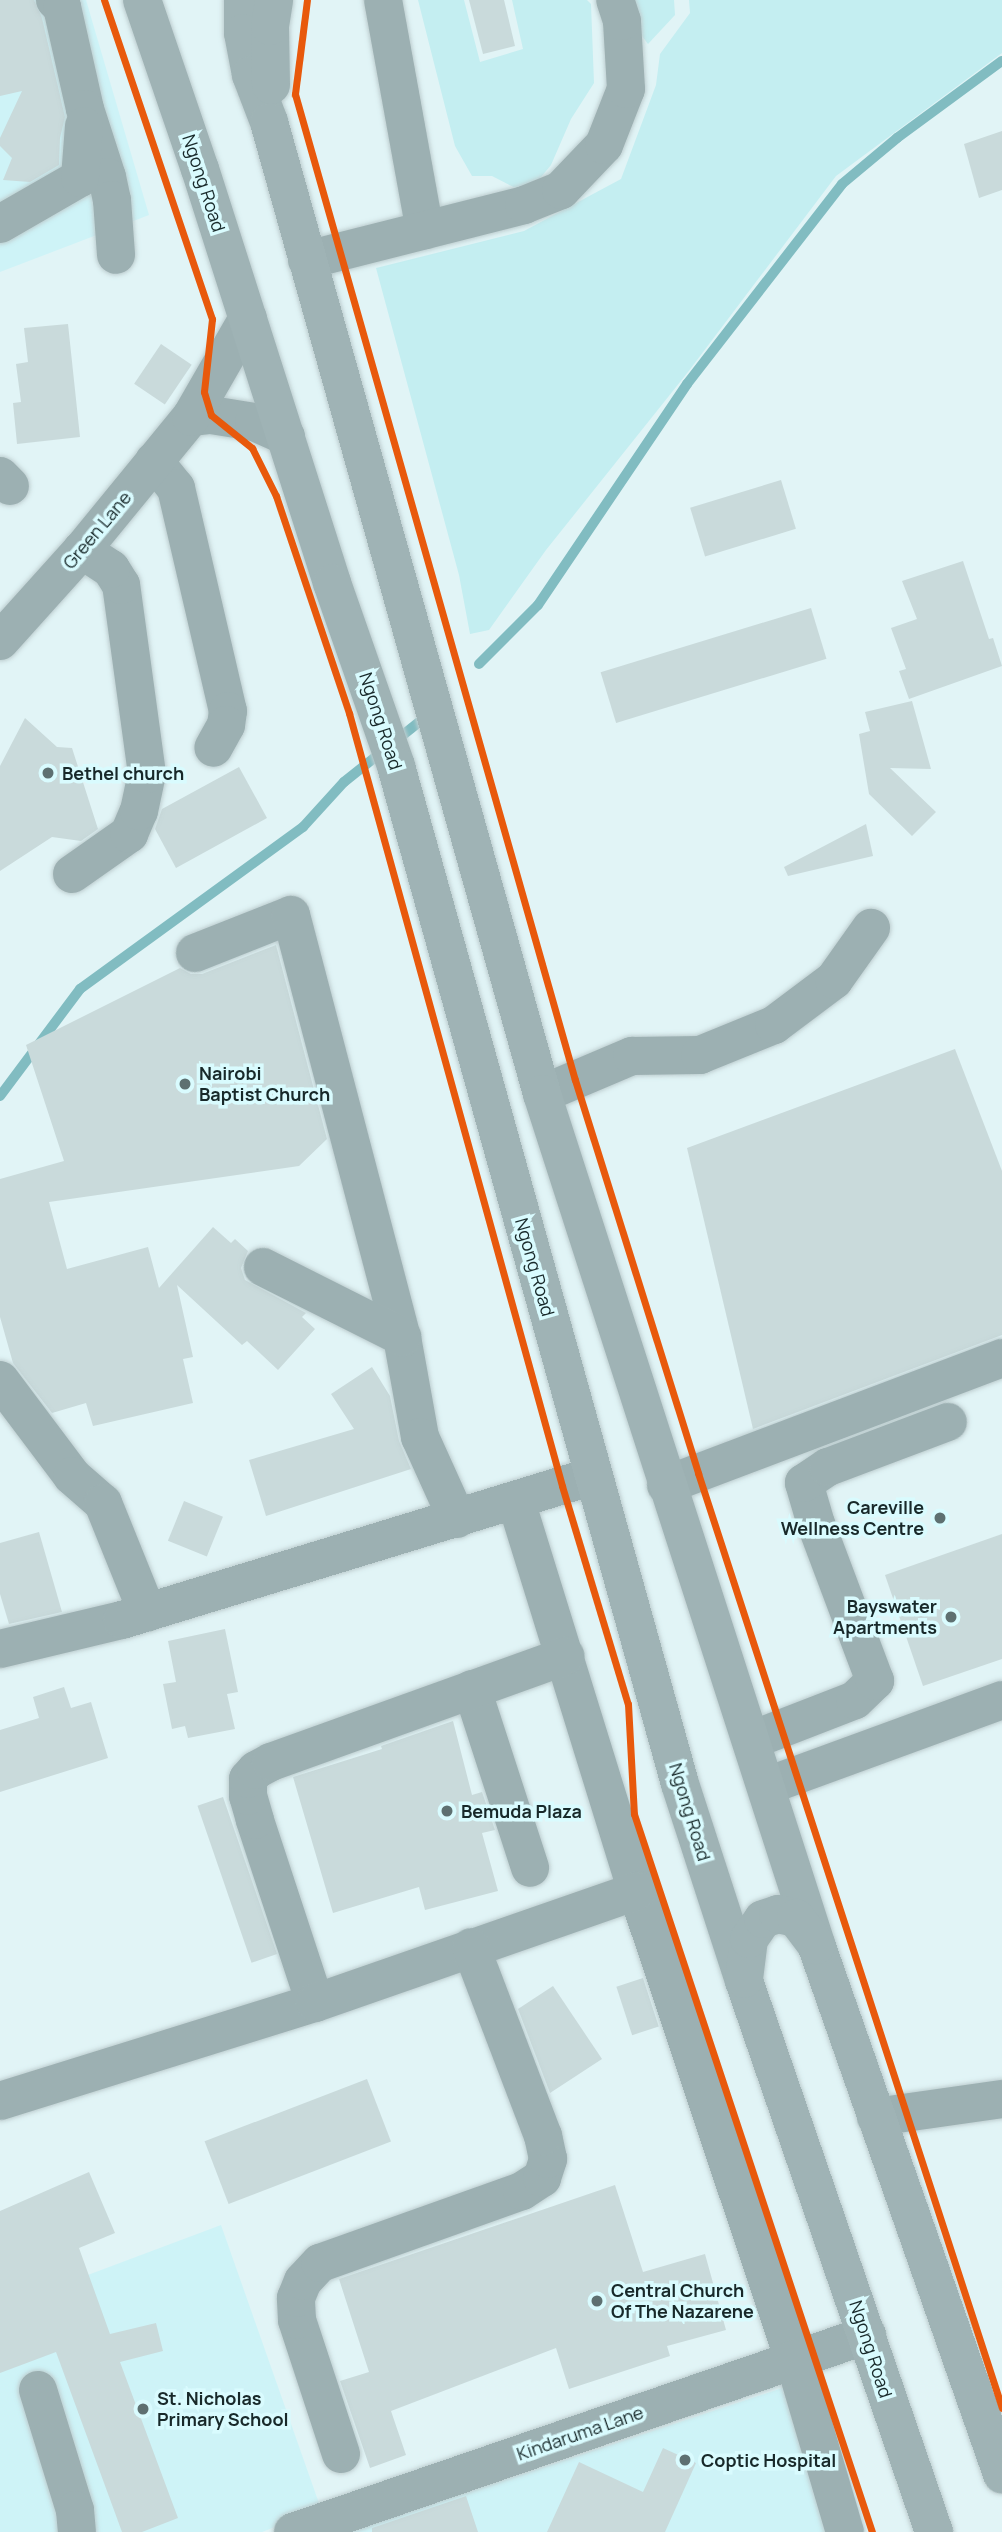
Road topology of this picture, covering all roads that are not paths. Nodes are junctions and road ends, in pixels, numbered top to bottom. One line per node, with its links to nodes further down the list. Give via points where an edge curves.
1 (55, 0): 9 (street, via 62,7)
2 (125, 0): 8 (main road)
3 (142, 0): 8 (main road, Ngong Road)
4 (243, 0): 10 (main road, via 243,33 251,75)
5 (274, 0): 10 (main road)
6 (383, 0): 12 (street)
7 (615, 0): 12 (street, via 622,22 626,89 604,145 588,165 561,190 524,205)
8 (173, 91): 15 (main road, Ngong Road)
9 (85, 109): 11 (street, via 80,178); 13 (street, via 112,200)
10 (269, 122): 14 (main road)
11 (0, 224)
12 (425, 230): 14 (street)
13 (116, 255)
14 (307, 260): 25 (main road)
15 (248, 318): 16 (street, Green Lane); 17 (main road, Ngong Road)
16 (191, 417): 17 (street, via 211,415 254,422); 18 (street, Green Lane)
17 (286, 436): 31 (main road, Ngong Road, via 396,766)
18 (154, 461): 19 (street, Green Lane); 21 (street, via 176,488 228,711)
19 (82, 550): 20 (street, Green Lane); 22 (street, via 111,569 121,585 147,774 129,834)
20 (0, 641)
21 (213, 748)
22 (72, 874)
23 (871, 928): 25 (street, via 834,980 774,1025 700,1055 632,1056)
24 (195, 953): 27 (street, via 291,915)
25 (542, 1094): 32 (main road)
26 (263, 1267): 27 (street)
27 (402, 1337): 34 (street, via 420,1437)
28 (1002, 1358): 32 (street)
29 (0, 1380): 35 (street, via 72,1476 103,1503)
30 (948, 1422): 40 (street, via 828,1467 804,1483 875,1681 855,1700)
31 (593, 1476): 33 (street); 46 (main road, Ngong Road, via 680,1784)
32 (666, 1485): 40 (main road)
33 (516, 1501): 34 (street); 37 (street)
34 (457, 1519): 35 (street)
35 (147, 1612): 36 (street)
36 (0, 1649)
37 (565, 1656): 38 (street); 43 (street)
38 (472, 1689): 42 (street); 47 (street, via 271,1762 248,1779 248,1796)
39 (1002, 1700): 41 (street)
40 (752, 1740): 41 (main road)
41 (767, 1786): 45 (main road)
42 (530, 1868)
43 (637, 1891): 44 (street); 52 (street)
44 (471, 1947): 47 (street); 54 (street, via 548,2159 542,2178 522,2191 320,2263 303,2281 296,2298 297,2320)
45 (817, 1947): 46 (main road, via 796,1918 778,1914 763,1919 749,1940); 50 (main road)
46 (744, 1981): 51 (main road, Ngong Road)
47 (315, 2003): 49 (street)
48 (1002, 2099): 50 (street)
49 (0, 2101)
50 (876, 2118): 55 (main road)
51 (867, 2335): 52 (street, Kindaruma Lane); 59 (main road, Ngong Road)
52 (794, 2359): 57 (street, Kindaruma Lane); 58 (street)
53 (38, 2390): 56 (street, via 75,2510)
54 (341, 2454)
55 (1002, 2474)
56 (77, 2532)
57 (293, 2532)
58 (845, 2532)
59 (934, 2532)

